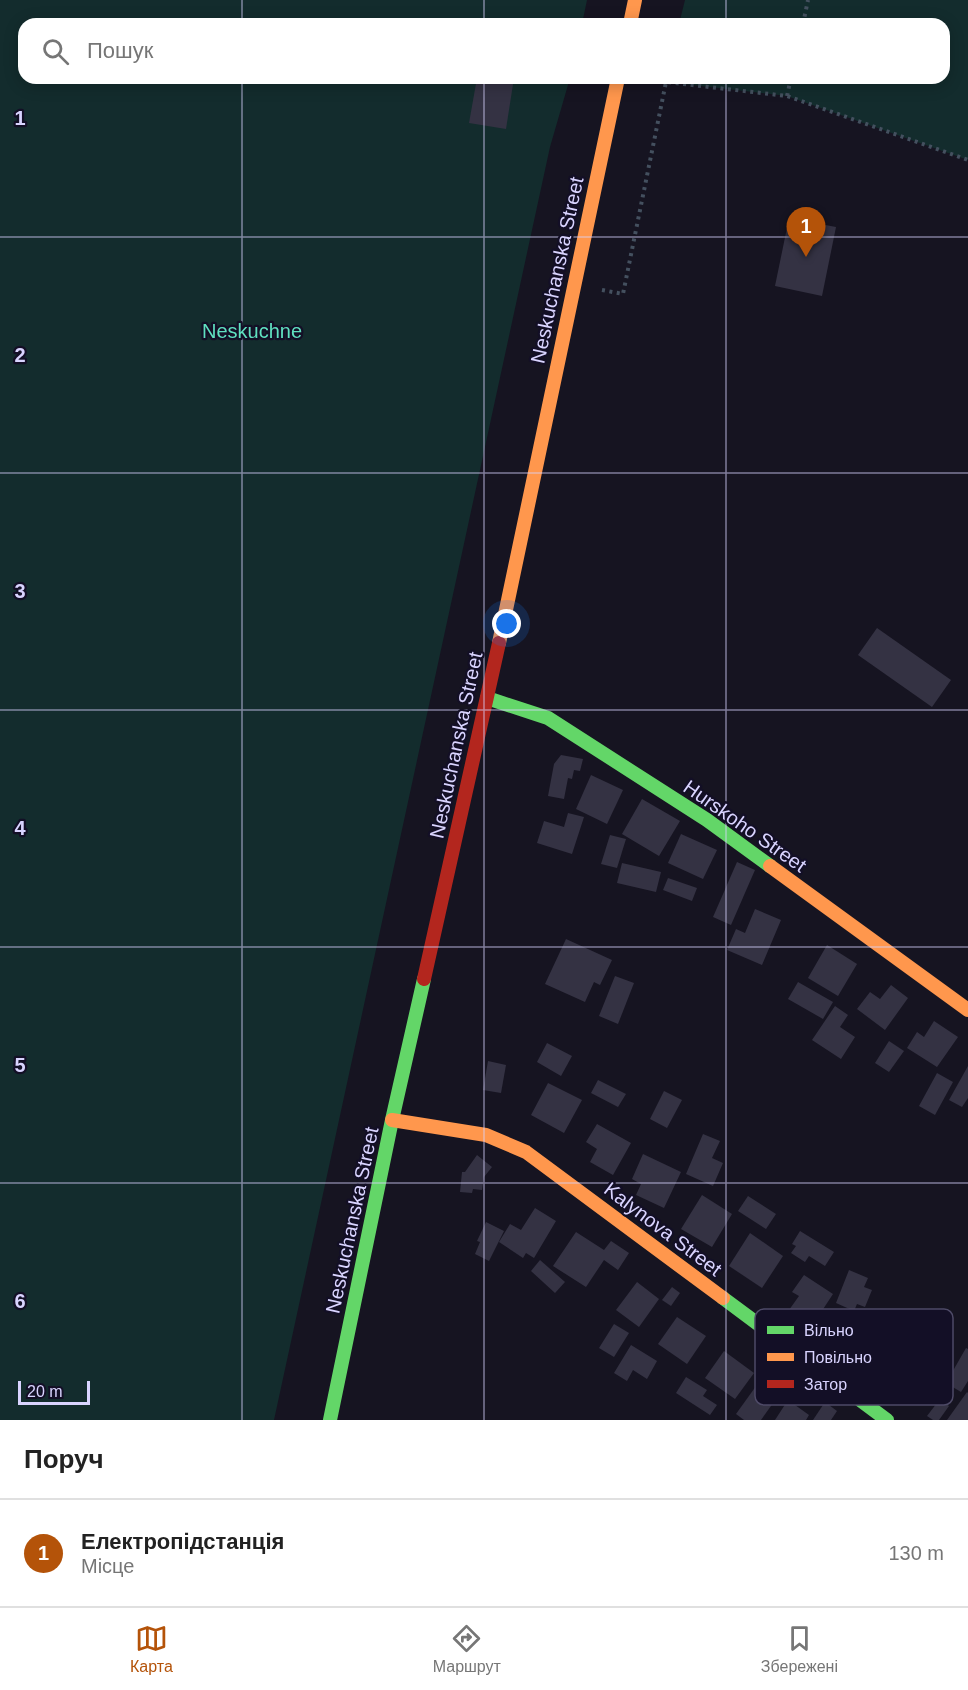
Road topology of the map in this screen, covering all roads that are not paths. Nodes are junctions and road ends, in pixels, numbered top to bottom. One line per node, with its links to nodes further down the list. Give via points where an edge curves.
1 (635, 0): 2 (street)
2 (631, 18)
3 (617, 84): 4 (street, Neskuchanska Street)
4 (487, 699): 5 (street, Hurskoho Street, via 548,718 707,820); 6 (street, Neskuchanska Street)
5 (968, 1010)
6 (392, 1120): 7 (street, Kalynova Street, via 486,1135 526,1152); 9 (street, Neskuchanska Street)
7 (755, 1322)
8 (867, 1405): 10 (street, Kalynova Street)
9 (330, 1420)
10 (887, 1420)

